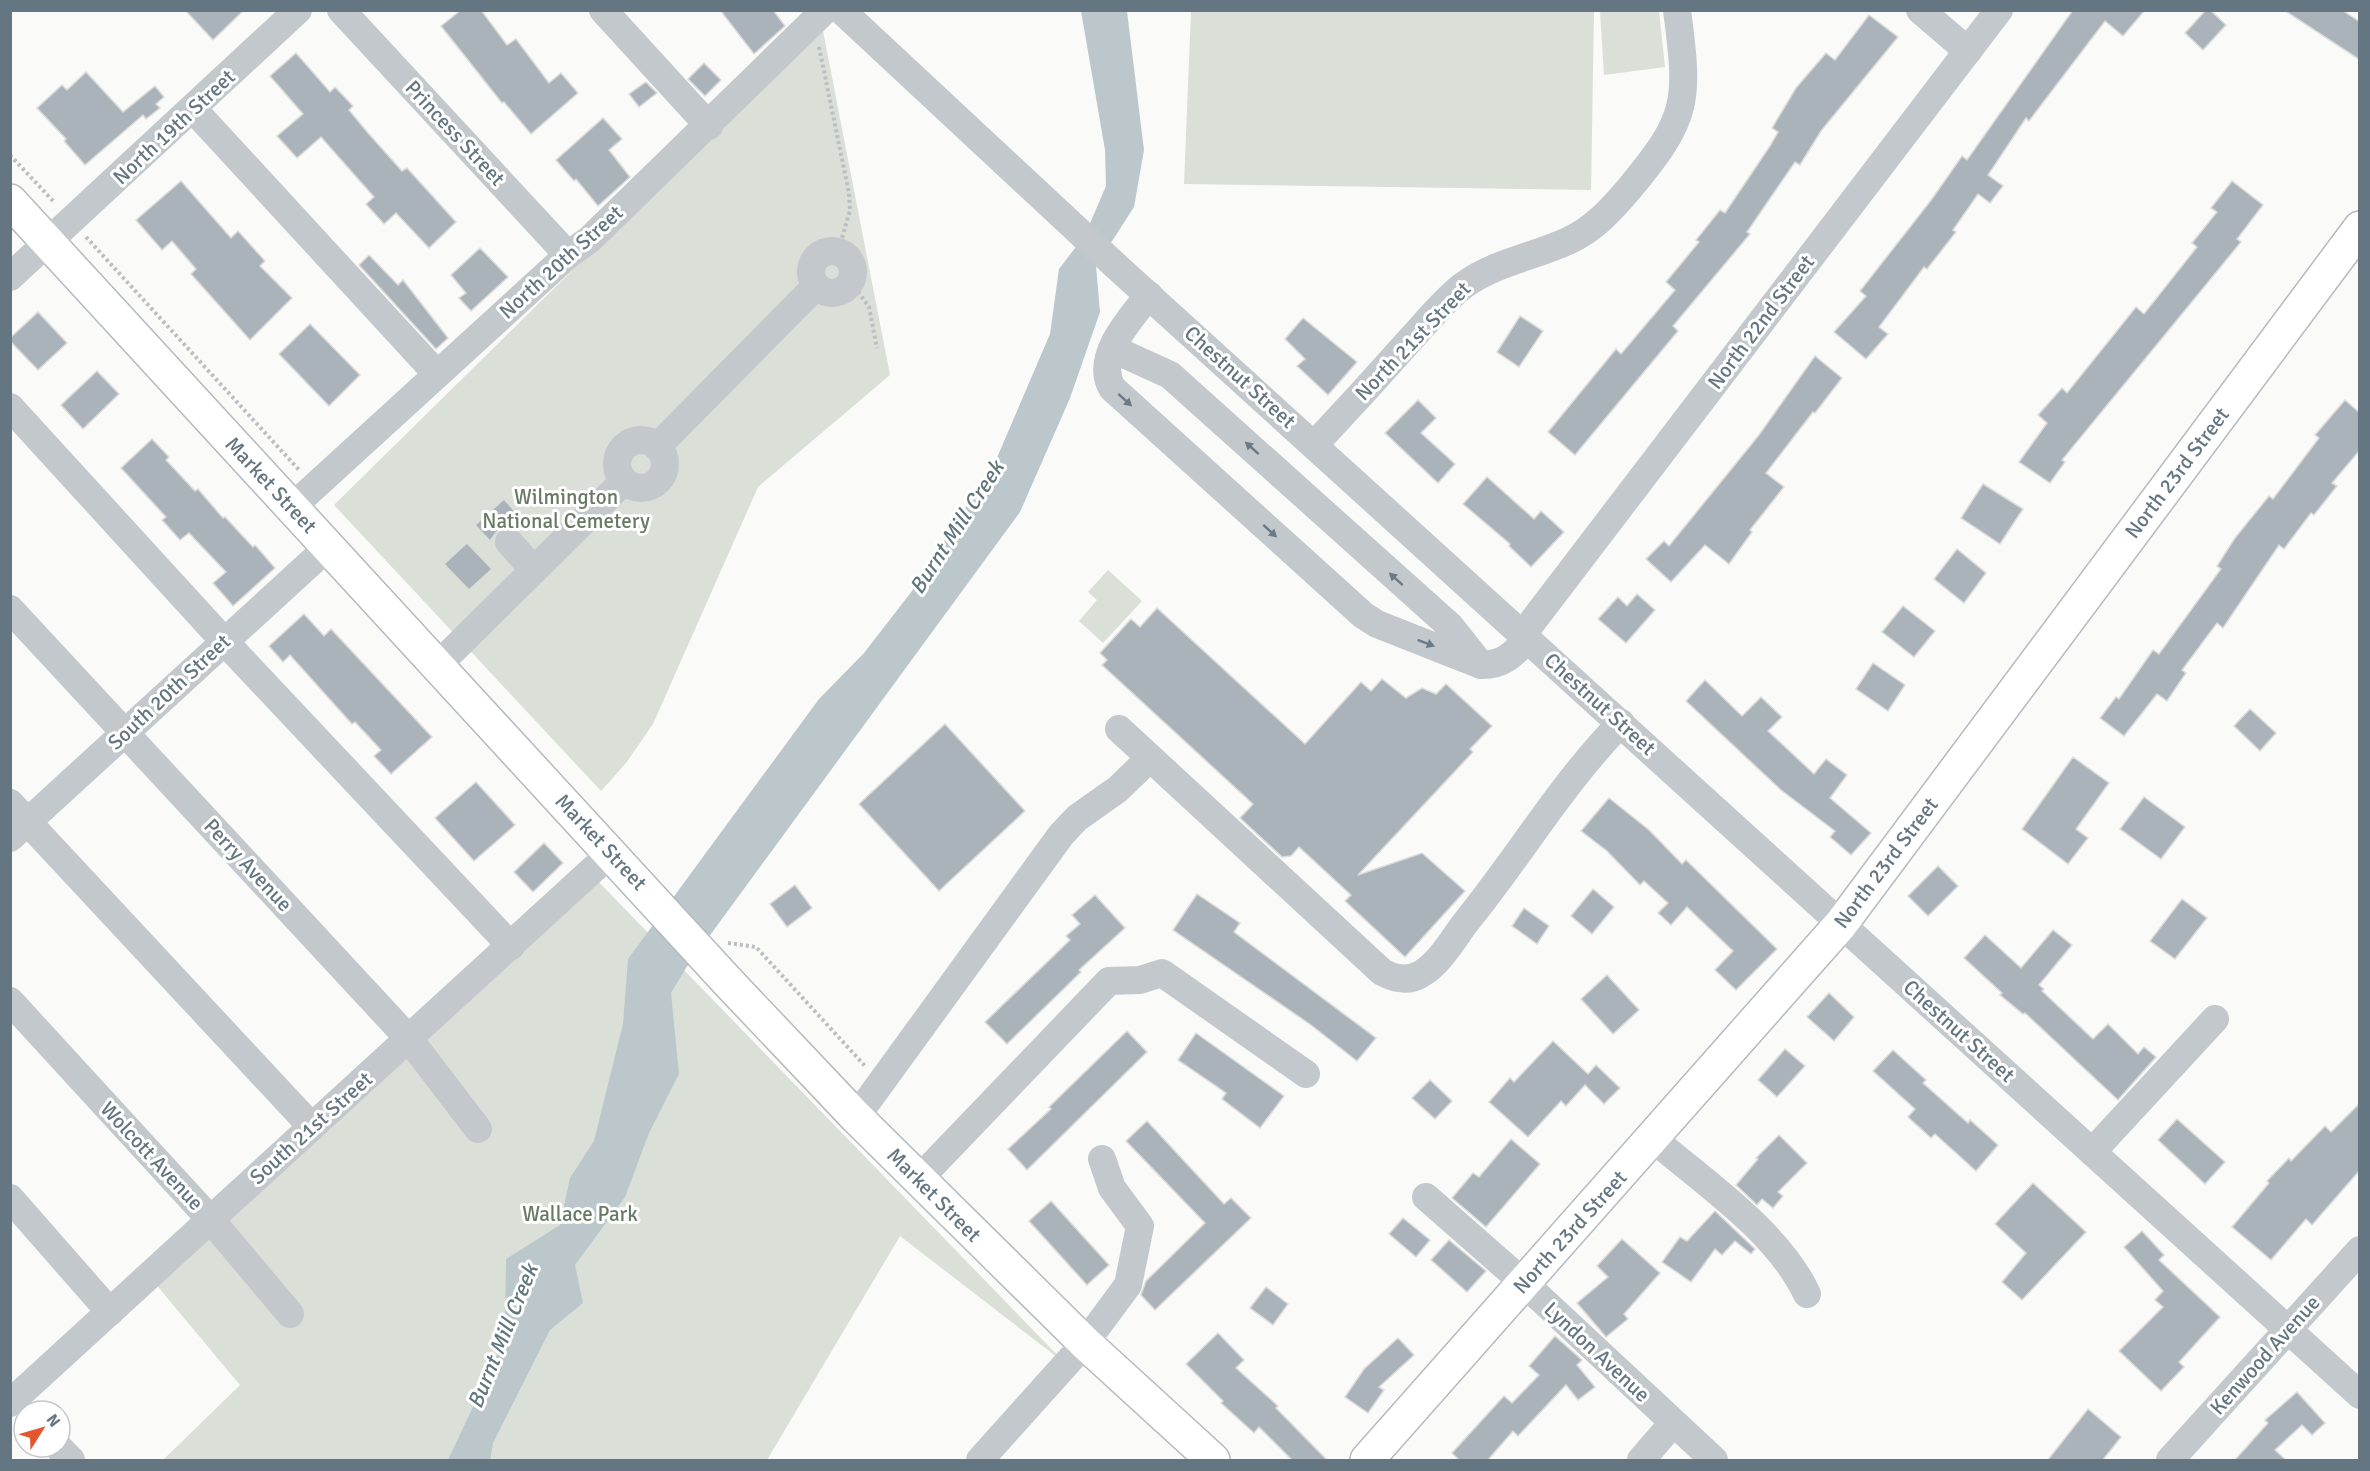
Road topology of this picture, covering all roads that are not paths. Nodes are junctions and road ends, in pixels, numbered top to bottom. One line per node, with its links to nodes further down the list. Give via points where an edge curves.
1 (298, 10): 10 (street, North 19th Street)
2 (341, 10): 15 (street, Princess Street)
3 (603, 10): 11 (street)
4 (825, 10): 11 (street, North 20th Street)
5 (841, 10): 18 (street, Chestnut Street)
6 (1677, 10): 22 (street, North 21st Street, via 1683,53 1682,103 1670,136 1655,158 1611,210 1586,232 1493,267 1461,287)
7 (1920, 10): 9 (street)
8 (1999, 10): 9 (street, North 22nd Street)
9 (1968, 51): 28 (street, North 22nd Street)
10 (193, 109): 14 (street, North 19th Street); 20 (street)
11 (709, 126): 15 (street, North 20th Street, via 590,239)
12 (10, 201): 14 (main road, Market Street)
13 (2360, 228): 38 (main road, North 23rd Street)
14 (49, 243): 16 (street, North 19th Street); 23 (main road, Market Street)
15 (568, 255): 20 (street, North 20th Street)
16 (10, 277)
17 (816, 286): 17 (street, via 835,293 847,287 852,263 838,251 824,252 814,261 811,274); 26 (street, via 657,447 652,442 637,440 624,447 617,460 624,481)
18 (1149, 295): 19 (street, via 1119,334); 22 (street, Chestnut Street)
19 (1113, 349): 31 (street, one-way to 19, via 1450,626 1170,375); 31 (street, one-way to 31, via 1107,379 1112,388 1363,615)
20 (437, 374): 23 (street, North 20th Street)
21 (10, 407): 29 (street)
22 (1315, 444): 28 (street, Chestnut Street)
23 (302, 498): 25 (main road, Market Street)
24 (509, 542): 26 (street)
25 (328, 547): 29 (street, South 20th Street); 30 (main road, Market Street)
26 (534, 570): 30 (street)
27 (10, 609): 34 (street, Perry Avenue)
28 (1526, 636): 31 (street, North 22nd Street, via 1509,658); 32 (street, Chestnut Street)
29 (224, 641): 34 (street, South 20th Street); 39 (street)
30 (438, 665): 37 (main road, Market Street)
31 (1481, 665)
32 (1621, 723): 35 (street, via 1596,748 1432,965 1421,975 1408,979 1382,972); 38 (street, Chestnut Street)
33 (1119, 729): 35 (street)
34 (125, 733): 36 (street, South 20th Street); 42 (street, Perry Avenue)
35 (1150, 758): 44 (street, via 1061,835)
36 (16, 821): 45 (street)
37 (611, 854): 39 (street, South 21st Street); 44 (main road, Market Street)
38 (1841, 924): 47 (main road, North 23rd Street); 48 (street, Chestnut Street)
39 (511, 946): 42 (street, South 21st Street)
40 (10, 1001): 53 (street, Wolcott Avenue)
41 (2215, 1019): 48 (street)
42 (409, 1039): 45 (street, South 21st Street); 46 (street, Perry Avenue)
43 (1306, 1074): 50 (street, via 1162,973 1140,980 1109,981)
44 (856, 1117): 50 (main road, Market Street)
45 (312, 1127): 53 (street, South 21st Street)
46 (478, 1128)
47 (1652, 1138): 55 (main road, North 23rd Street); 56 (street, via 1768,1240)
48 (2092, 1152): 59 (street, Chestnut Street)
49 (1102, 1159): 60 (street, via 1112,1188 1140,1226 1128,1285)
50 (918, 1180): 60 (main road, Market Street)
51 (1426, 1197): 55 (street, Lyndon Avenue)
52 (10, 1198): 57 (street)
53 (211, 1220): 57 (street, South 21st Street); 58 (street, Wolcott Avenue)
54 (2360, 1250): 59 (street, Kenwood Avenue)
55 (1524, 1283): 63 (street, Lyndon Avenue); 66 (main road, North 23rd Street)
56 (1807, 1294)
57 (110, 1312): 62 (street, South 21st Street)
58 (290, 1314)
59 (2288, 1330): 61 (street, Chestnut Street); 69 (street, Kenwood Avenue)
60 (1085, 1343): 64 (street); 65 (main road, Market Street)
61 (2360, 1395)
62 (18, 1399)
63 (1673, 1423): 67 (street); 68 (street, Lyndon Avenue)
64 (980, 1461)
65 (1214, 1461)
66 (1367, 1461)
67 (1641, 1461)
68 (1714, 1461)
69 (2170, 1461)

